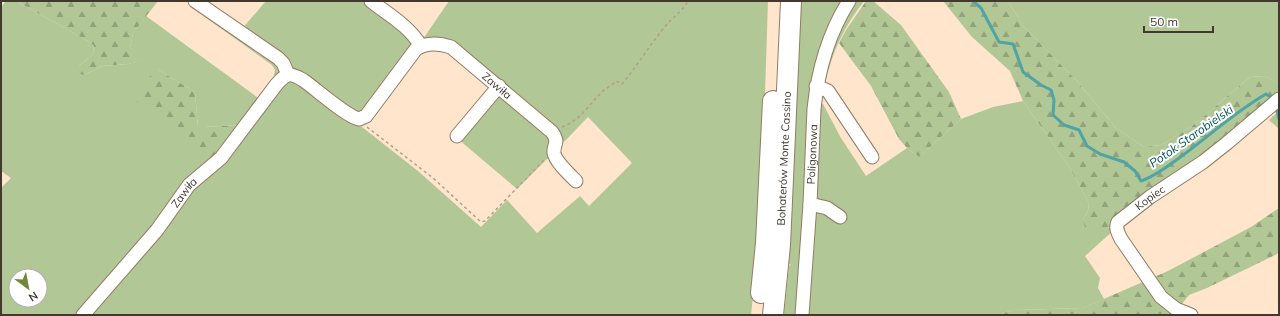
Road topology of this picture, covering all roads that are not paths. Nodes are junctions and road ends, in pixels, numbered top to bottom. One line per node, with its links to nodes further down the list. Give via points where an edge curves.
1 (195, 1): 7 (street, via 278,58)
2 (371, 1): 6 (street, via 412,32)
3 (777, 1): 17 (highway, Bohaterów Monte Cassino, via 766,243)
4 (791, 1): 18 (highway, Bohaterów Monte Cassino, via 780,245)
5 (849, 1): 9 (street, Poligonowa, via 830,37)
6 (421, 46): 7 (street, via 412,53 363,118 356,118 344,111 297,76); 8 (street, Zawiła, via 433,44 452,47)
7 (288, 74): 16 (street, Zawiła, via 276,85 221,158 189,185 157,230)
8 (499, 86): 11 (street); 13 (street, Zawiła, via 552,132 556,141 555,156)
9 (816, 86): 12 (street, via 828,91); 14 (street, Poligonowa)
10 (1279, 99): 20 (street, Kopiec, via 1227,143 1150,197 1116,226 1121,239 1161,297 1176,309)
11 (457, 136)
12 (872, 158)
13 (576, 181)
14 (810, 204): 15 (street, via 827,208); 19 (street, Poligonowa)
15 (840, 217)
16 (83, 315)
17 (759, 315)
18 (773, 315)
19 (802, 315)
20 (1190, 315)

